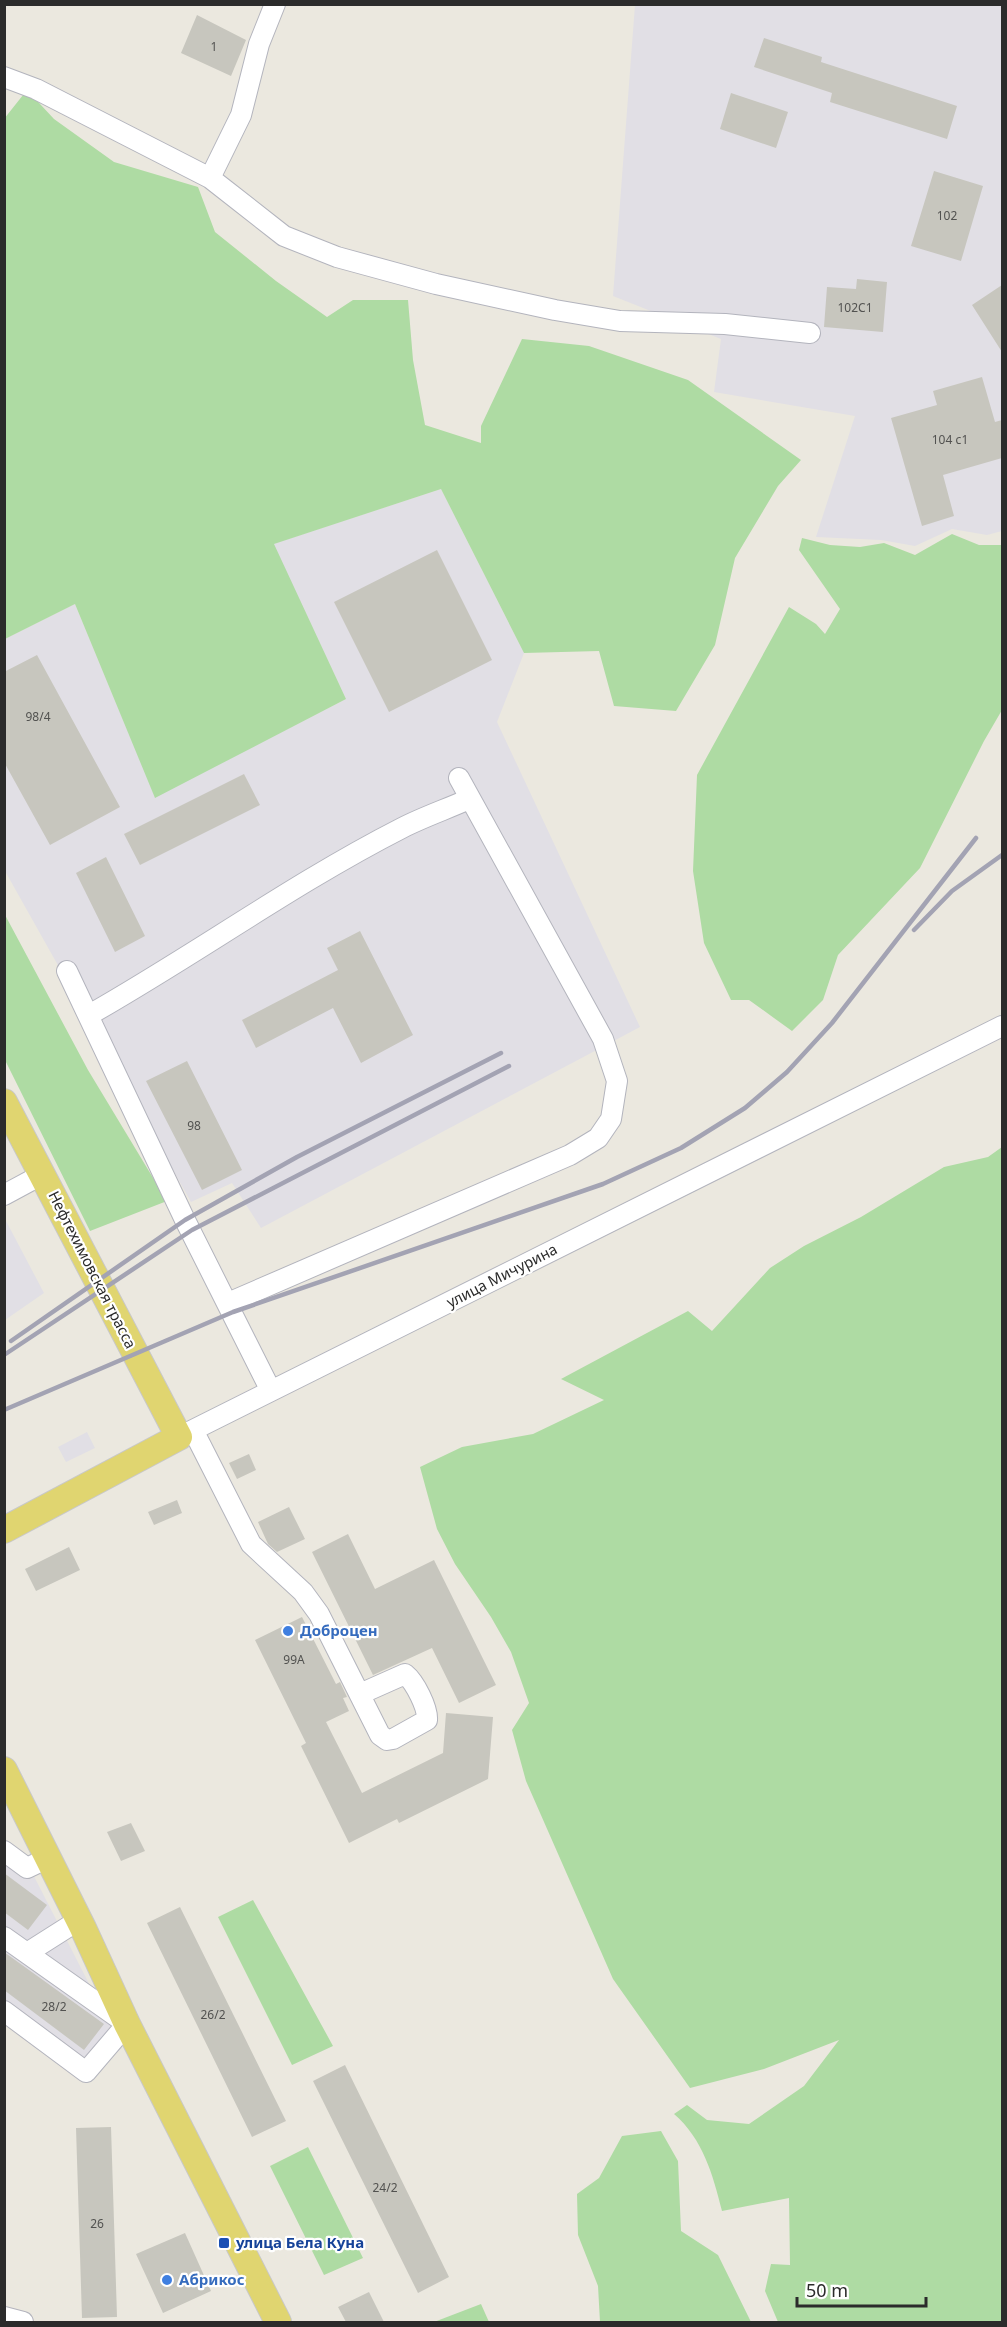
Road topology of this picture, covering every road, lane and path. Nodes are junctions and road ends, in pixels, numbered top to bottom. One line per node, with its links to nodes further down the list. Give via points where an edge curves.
1 (275, 4): 3 (street, via 259,44 241,115)
2 (4, 76): 3 (street, via 36,88)
3 (210, 178): 4 (street, via 284,236 337,257 436,284 620,321 725,324)
4 (810, 333)
5 (459, 778): 6 (street)
6 (469, 799): 8 (street, via 353,855); 13 (street, via 603,1039 617,1081 611,1119 598,1138 570,1155)
7 (67, 971): 8 (street)
8 (89, 1015): 13 (street)
9 (1002, 1026): 14 (street, улица Мичурина)
10 (4, 1102): 11 (main road, Нефтехимовская трасса)
11 (43, 1174): 12 (street); 15 (main road, Нефтехимовская трасса)
12 (4, 1195)
13 (228, 1303): 14 (street)
14 (272, 1391): 15 (street, улица Мичурина)
15 (186, 1434): 16 (main road, улица Мичурина); 17 (street, via 256,1550 313,1603)
16 (4, 1530)
17 (360, 1694)
18 (4, 1770): 20 (main road)
19 (4, 1851): 20 (street, via 27,1868)
20 (48, 1858): 21 (main road)
21 (79, 1920): 23 (street); 25 (main road)
22 (4, 1937): 23 (street)
23 (27, 1953): 25 (street)
24 (4, 2011): 25 (street, via 86,2072)
25 (127, 2024): 28 (main road)
26 (4, 2317): 27 (street)
27 (23, 2322)
28 (278, 2322)

